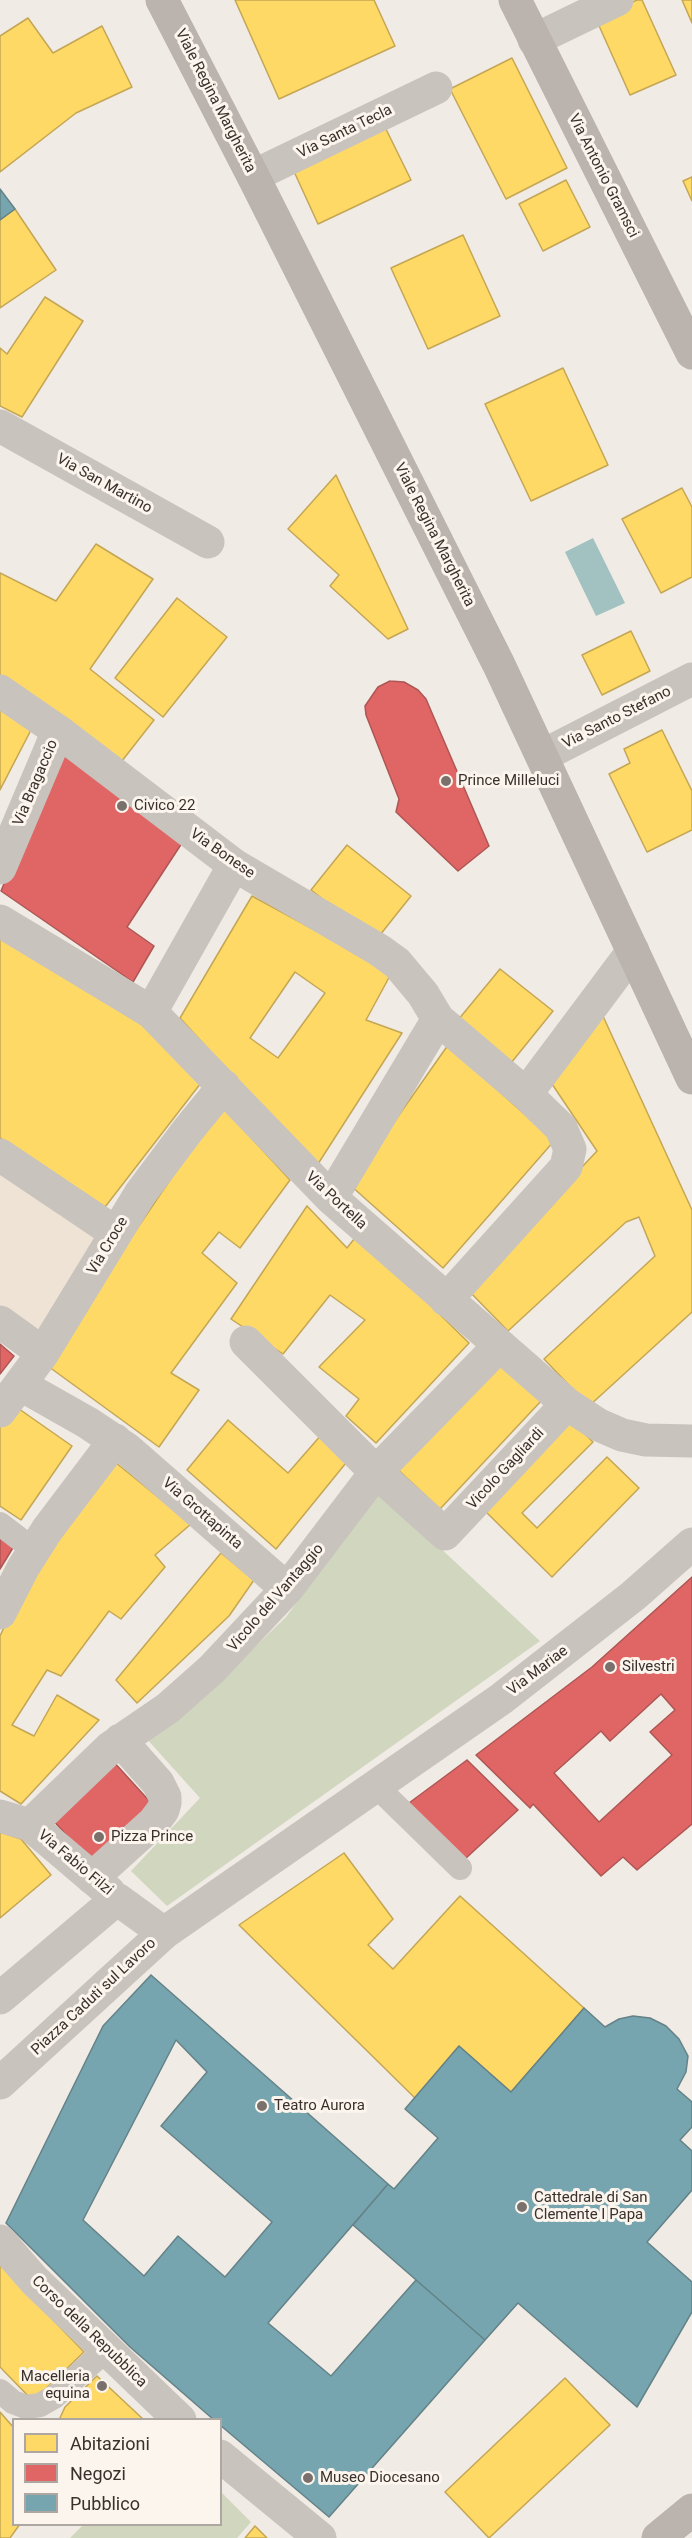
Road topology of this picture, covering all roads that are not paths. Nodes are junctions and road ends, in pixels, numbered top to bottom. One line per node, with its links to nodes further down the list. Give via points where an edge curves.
1 (162, 0): 6 (street, Viale Regina Margherita)
2 (514, 0): 4 (street, Via Antonio Gramsci)
3 (617, 0): 4 (street)
4 (534, 40): 7 (street, Via Antonio Gramsci)
5 (436, 88): 6 (street, Via Santa Tecla)
6 (253, 176): 13 (street, Viale Regina Margherita)
7 (692, 352)
8 (0, 426): 9 (street, Via San Martino)
9 (208, 542)
10 (692, 679): 13 (street, Via Santo Stefano)
11 (0, 691): 12 (street, Via Bonese)
12 (58, 731): 14 (street, Via Bonese); 15 (street, Via Bragaccio)
13 (542, 756): 17 (street, Viale Regina Margherita)
14 (234, 865): 18 (street); 19 (street, Via Bonese, via 388,956 407,972)
15 (0, 868)
16 (0, 921): 18 (street, Via Portella)
17 (633, 951): 20 (street, Viale Regina Margherita); 22 (street)
18 (151, 1012): 21 (street, Via Portella)
19 (438, 1019): 22 (street, Via Bonese); 24 (street)
20 (692, 1078)
21 (224, 1086): 24 (street, Via Portella); 25 (street, Via Croce, via 154,1174)
22 (526, 1094): 26 (street, Via Bonese, via 567,1138 570,1149 566,1167)
23 (0, 1155): 25 (street)
24 (331, 1198): 26 (street, Via Portella)
25 (116, 1233): 30 (street, Via Croce)
26 (446, 1300): 29 (street, Via Portella)
27 (0, 1322): 30 (street)
28 (246, 1342): 36 (street)
29 (499, 1346): 32 (street, Via Portella); 36 (street, Vicolo del Vantaggio)
30 (43, 1353): 31 (street, Via Croce)
31 (21, 1385): 33 (street, Via Croce); 34 (street, Via Grottapinta)
32 (567, 1404): 35 (street, Via Portella, via 622,1435); 36 (street, Vicolo Gagliardi, via 445,1534)
33 (0, 1410)
34 (115, 1440): 39 (street); 40 (street, Via Grottapinta)
35 (692, 1441)
36 (376, 1472): 40 (street, Vicolo del Vantaggio)
37 (0, 1524): 39 (lane)
38 (692, 1544): 43 (street, Via Mariae, via 562,1653)
39 (34, 1550): 41 (street)
40 (287, 1589): 42 (street, Vicolo del Vantaggio, via 191,1690)
41 (0, 1613)
42 (120, 1740): 44 (street, Vicolo del Vantaggio); 46 (street, via 162,1790 163,1810)
43 (376, 1786): 45 (lane); 48 (street, Via Mariae)
44 (15, 1821): 46 (street, Via Fabio Filzi)
45 (460, 1868)
46 (92, 1878): 47 (street, Via Fabio Filzi)
47 (117, 1899): 48 (street, Piazza Caduti sul Lavoro); 49 (street)
48 (164, 1933): 50 (street, Piazza Caduti sul Lavoro)
49 (0, 1998)
50 (0, 2083)
51 (0, 2241): 52 (street, Corso della Repubblica)
52 (106, 2350): 53 (lane, via 40,2405 26,2407); 54 (street, Corso della Repubblica)
53 (0, 2391)
54 (178, 2418)
55 (222, 2458): 57 (street)
56 (692, 2510): 58 (street)
57 (320, 2538)
58 (658, 2538)

